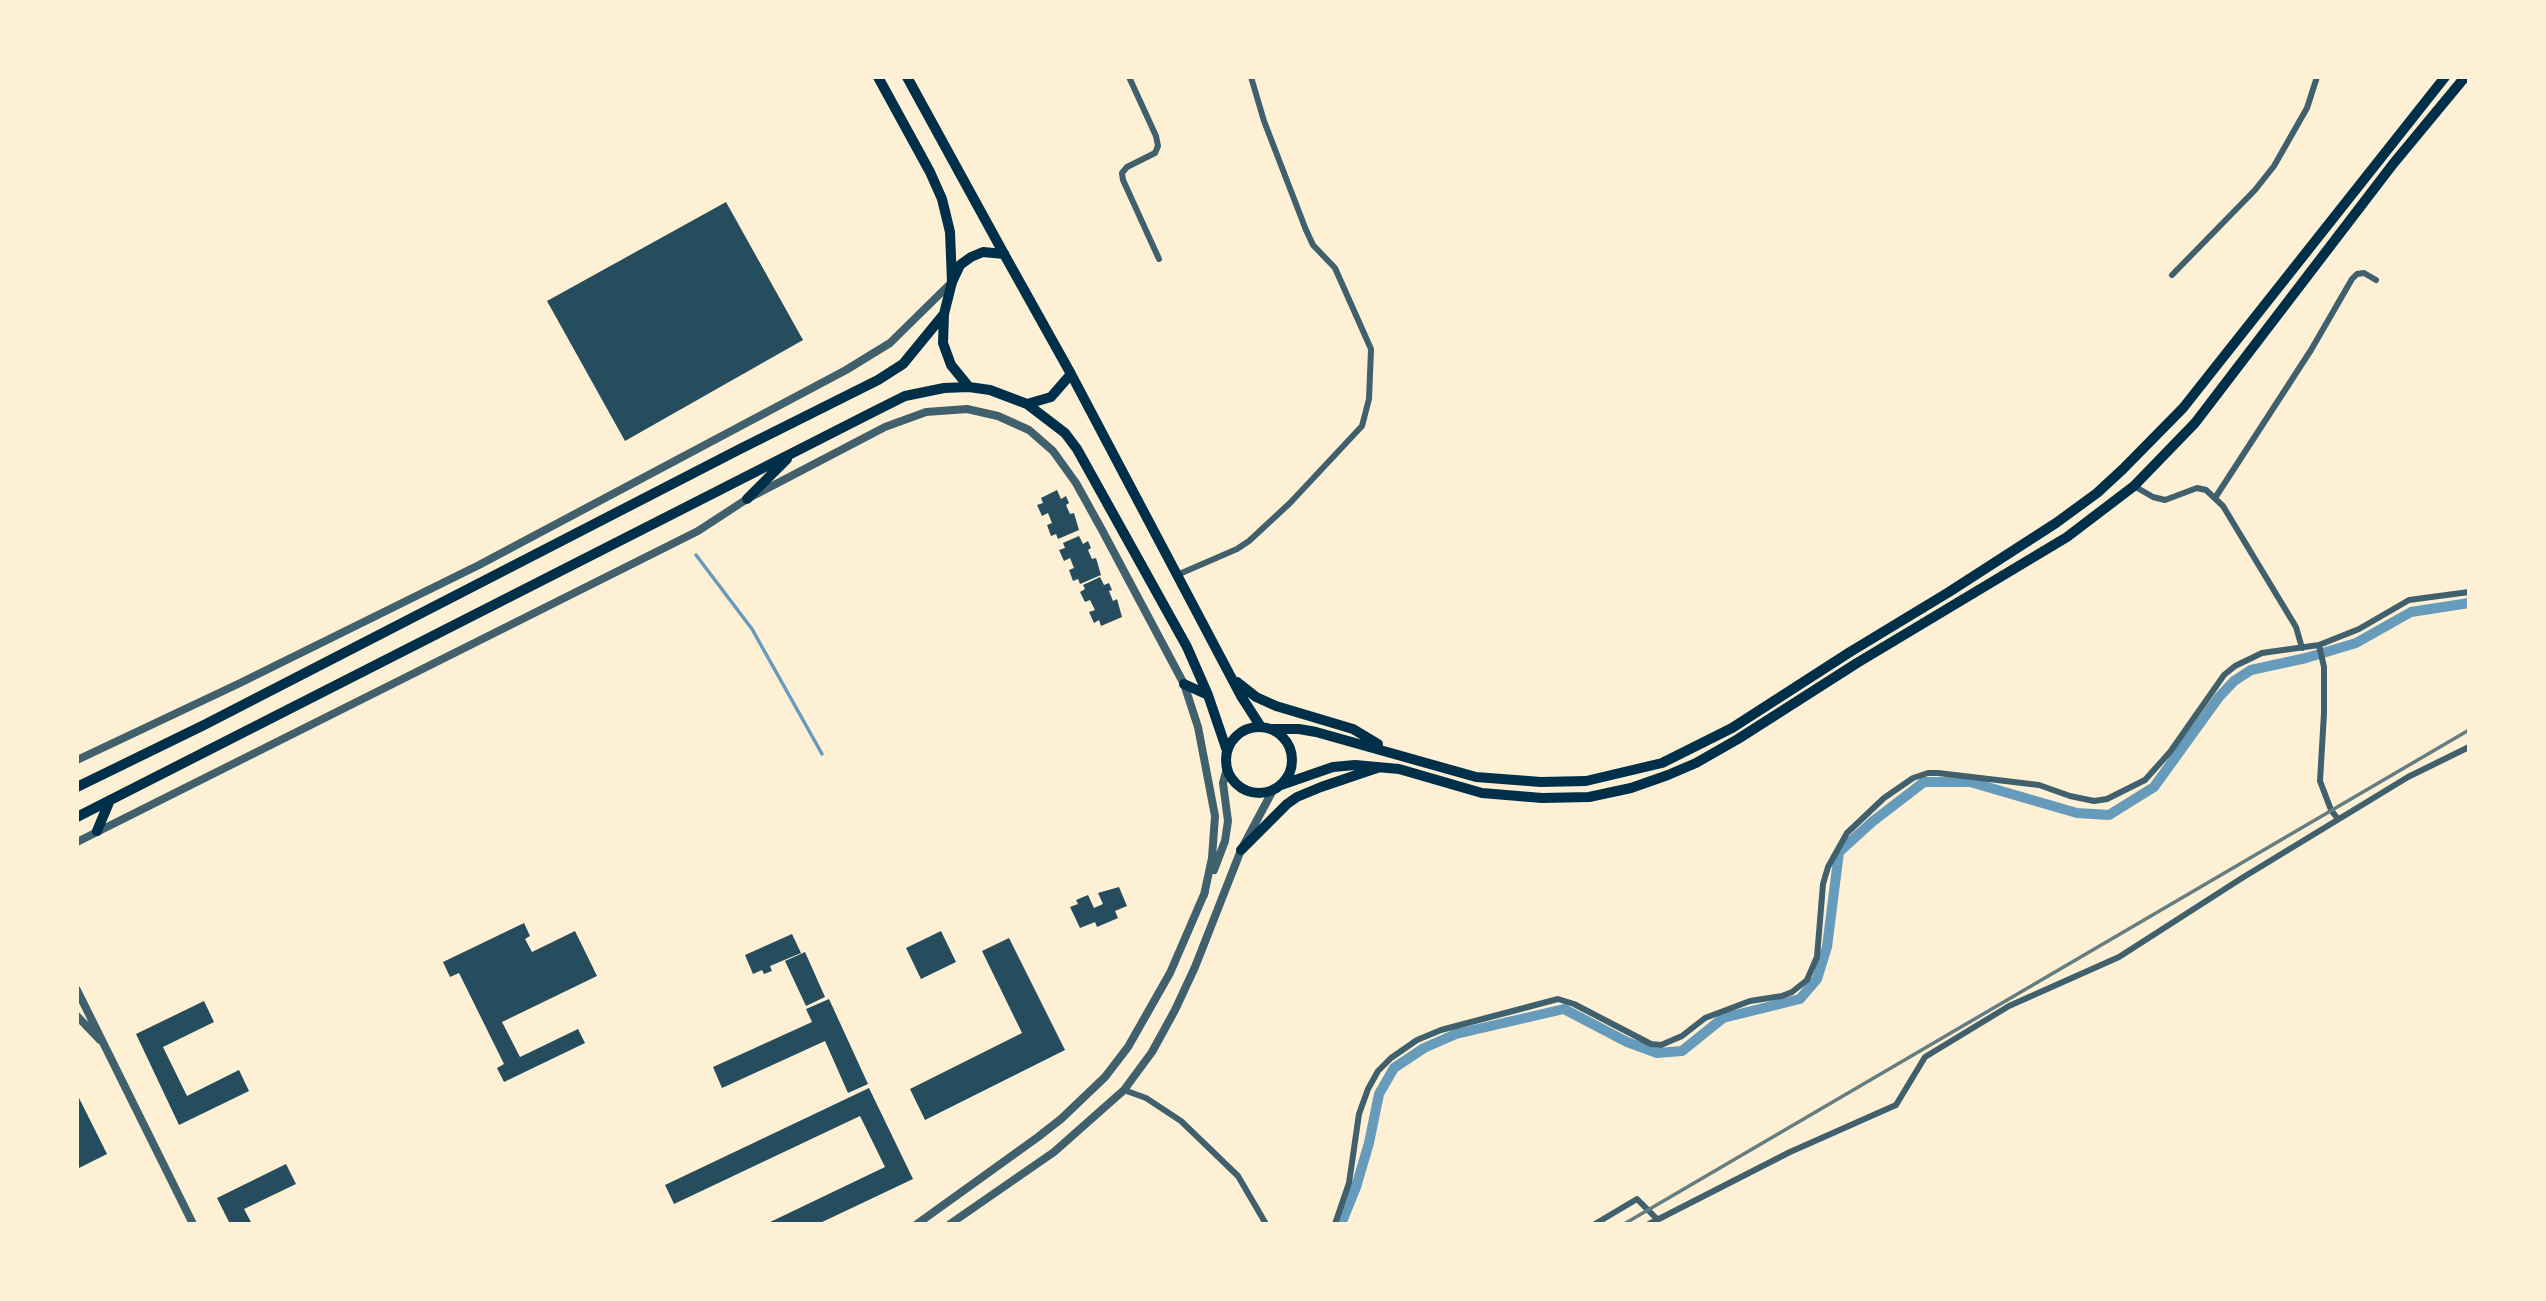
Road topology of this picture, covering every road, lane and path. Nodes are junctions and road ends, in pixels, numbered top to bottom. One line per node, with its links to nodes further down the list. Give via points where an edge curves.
1 (878, 77): 12 (main road, via 942,199 950,232)
2 (907, 77): 8 (main road)
3 (1129, 77): 9 (street, via 1158,146 1155,153 1127,167 1123,180)
4 (1251, 77): 21 (street, via 1306,230 1313,245 1335,268 1371,349 1369,399 1362,426 1249,541)
5 (2316, 77): 10 (street, via 2307,108 2274,166)
6 (2445, 77): 31 (highway, via 2155,439 2097,493 1949,592 1732,728 1661,763 1586,780 1541,782 1476,777)
7 (2465, 77): 18 (highway, via 2392,164 2195,423)
8 (1004, 254): 12 (highway, via 983,252 971,257 960,265); 14 (highway)
9 (1159, 259)
10 (2172, 275)
11 (2376, 280): 19 (street, via 2364,273 2352,279)
12 (952, 282): 13 (highway); 32 (street, via 890,343 846,370 479,565)
13 (944, 314): 15 (highway, via 943,343 951,365); 36 (highway, via 903,365 878,380)
14 (1071, 374): 16 (highway, via 1051,397); 21 (highway)
15 (970, 387): 16 (highway); 17 (highway, via 905,397)
16 (1027, 404): 27 (highway, via 1065,433 1091,469)
17 (794, 452): 20 (highway); 39 (highway)
18 (2134, 486): 19 (street, via 2165,500 2197,488); 33 (highway, via 2067,537 1738,739 1668,775 1589,797 1542,799 1482,793)
19 (2215, 498): 24 (street, via 2296,627)
20 (747, 499): 26 (street, via 885,427 926,412 967,409 998,416 1046,443 1076,483); 42 (street, via 698,531)
21 (1177, 575): 25 (highway)
22 (2469, 592): 23 (street, via 2409,600 2359,629)
23 (2319, 645): 24 (street); 41 (street, via 2324,667 2320,781)
24 (2302, 648): 55 (street, via 2262,653 2235,666 2145,780 2107,799 2094,801 2039,785 1938,773 1913,778 1847,833 1823,884 1817,957 1807,980 1792,992 1705,1018 1661,1045 1558,999 1418,1040 1391,1058 1368,1089 1359,1114 1349,1183)
25 (1234, 680): 28 (highway); 31 (highway, via 1267,702 1353,729)
26 (1184, 684): 27 (highway); 45 (street, via 1198,727 1215,816)
27 (1208, 695): 30 (highway)
28 (1266, 728): 30 (highway, via 1244,731); 31 (highway, via 1298,729); 38 (highway, via 1284,738 1292,754 1290,771)
29 (2469, 747): 41 (street)
30 (1227, 751): 34 (highway)
31 (1389, 751)
32 (77, 760)
33 (1381, 766): 38 (highway, via 1333,767); 44 (highway, via 1297,797)
34 (1227, 768): 38 (highway, via 1245,789 1263,793); 45 (street, via 1223,783 1228,821 1225,841)
35 (77, 776): 36 (highway)
36 (97, 777): 37 (highway)
37 (77, 787)
38 (1277, 787): 44 (street)
39 (110, 800): 40 (highway); 42 (highway)
40 (77, 817)
41 (2338, 819): 50 (street, via 2119,957 2008,1006 1925,1057 1896,1105 1790,1152)
42 (97, 831): 43 (street)
43 (77, 842)
44 (1241, 850): 49 (street, via 1175,1010)
45 (1204, 895): 52 (street, via 1170,974 1105,1077 1038,1137)
46 (77, 990): 48 (street)
47 (77, 1016): 48 (street)
48 (107, 1047): 51 (street)
49 (1124, 1090): 53 (street, via 1054,1152); 54 (street, via 1181,1121 1238,1176)
50 (1658, 1220): 56 (street, via 1637,1199); 57 (street)
51 (193, 1224)
52 (917, 1224)
53 (950, 1224)
54 (1266, 1224)
55 (1335, 1224)
56 (1595, 1224)
57 (1649, 1224)

